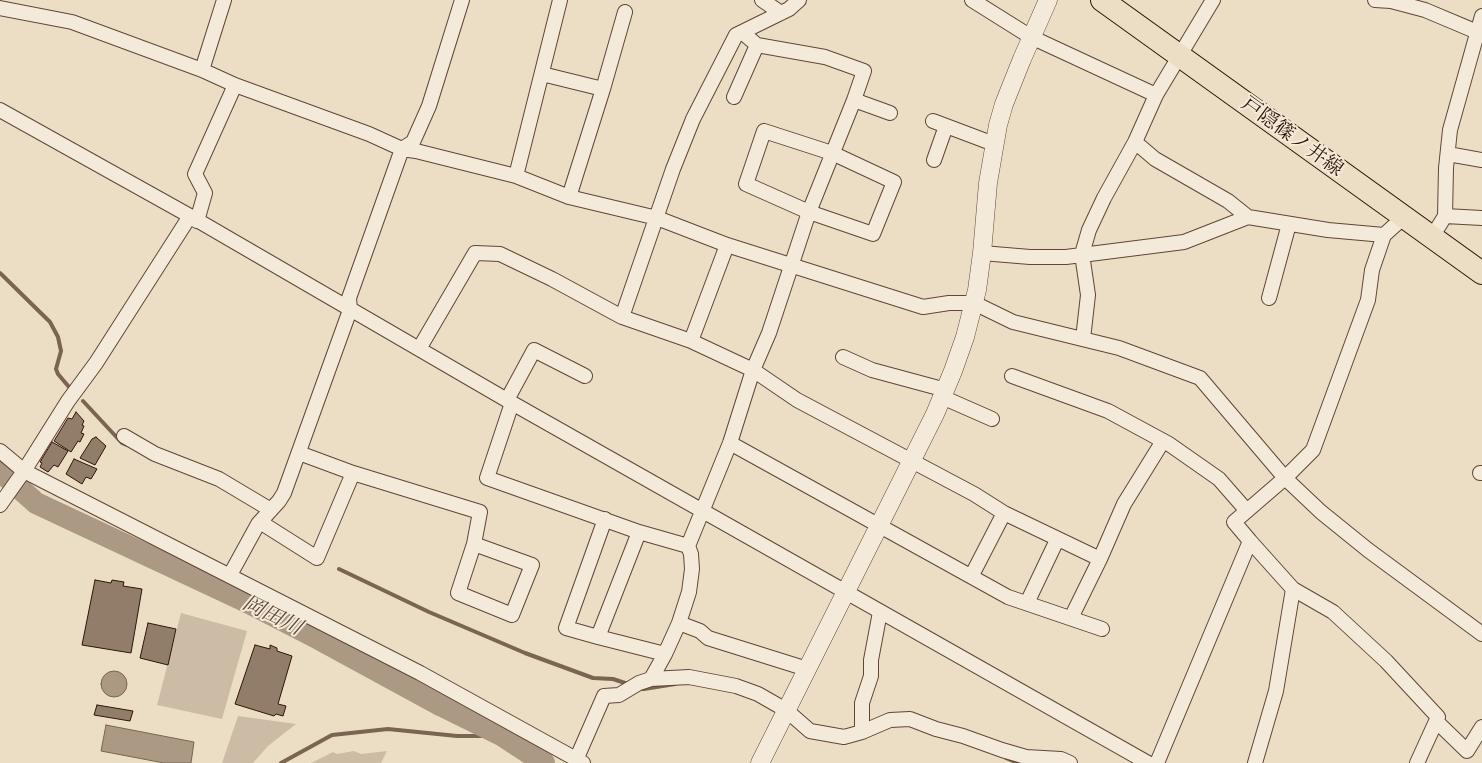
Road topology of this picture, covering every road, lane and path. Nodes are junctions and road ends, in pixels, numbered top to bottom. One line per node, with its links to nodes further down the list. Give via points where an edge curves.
1 (224, 0): 20 (street)
2 (462, 0): 33 (street, via 429,106 413,142)
3 (560, 0): 21 (street)
4 (762, 0): 13 (street)
5 (799, 0): 13 (street)
6 (972, 0): 17 (street)
7 (1048, 0): 17 (street)
8 (1102, 0): 19 (main road, 戸隠篠ノ井線)
9 (1213, 0): 19 (street)
10 (1376, 0): 16 (street, via 1425,10)
11 (0, 8): 20 (street, via 72,22)
12 (625, 12): 23 (street)
13 (781, 12): 15 (street)
14 (1482, 16): 16 (street)
15 (743, 33): 18 (street); 45 (street, via 736,35 693,119)
16 (1480, 33): 35 (street, via 1458,97)
17 (1031, 37): 24 (street); 32 (street, via 1004,104)
18 (756, 45): 25 (street); 26 (street, via 825,57 864,71)
19 (1179, 57): 24 (street); 43 (main road, 戸隠篠ノ井線)
20 (202, 70): 22 (street)
21 (542, 74): 23 (street); 38 (street)
22 (235, 85): 33 (street); 44 (street, via 194,174 205,193)
23 (603, 89): 39 (street)
24 (1156, 95): 31 (street)
25 (734, 97)
26 (854, 100): 28 (street); 34 (street)
27 (0, 110): 44 (street)
28 (890, 113)
29 (933, 121): 30 (street)
30 (946, 126): 32 (street); 36 (street)
31 (1135, 142): 42 (street, via 1155,160 1228,201); 52 (street, via 1104,198)
32 (994, 144): 51 (street)
33 (402, 149): 38 (street); 57 (street, via 349,298)
34 (832, 153): 40 (street); 40 (street, via 894,182 873,234); 40 (street, via 764,131 746,184)
35 (1448, 154): 37 (street); 41 (street)
36 (934, 160)
37 (1482, 160)
38 (516, 176): 39 (street)
39 (569, 196): 45 (street)
40 (809, 212): 53 (street)
41 (1445, 216): 46 (street); 49 (street)
42 (1248, 217): 47 (street); 52 (street, via 1184,242)
43 (1404, 217): 48 (street); 49 (main road, 戸隠篠ノ井線)
44 (193, 218): 57 (street); 75 (street)
45 (656, 218): 50 (street); 58 (street)
46 (1482, 218)
47 (1289, 224): 48 (street); 55 (street)
48 (1384, 236): 77 (street, via 1372,270 1368,300 1313,450)
49 (1432, 236): 54 (main road, 戸隠篠ノ井線)
50 (727, 245): 53 (street); 60 (street)
51 (982, 253): 52 (street, via 1030,257); 56 (street)
52 (1082, 254): 59 (street, via 1088,295)
53 (792, 266): 56 (street, via 922,307 949,302); 63 (street)
54 (1482, 273)
55 (1269, 298)
56 (974, 303): 59 (street, via 1013,322); 66 (street)
57 (350, 310): 61 (street); 73 (street)
58 (622, 317): 60 (street); 61 (street, via 500,254 475,253)
59 (1083, 339): 77 (street, via 1157,360 1200,378)
60 (690, 341): 63 (street)
61 (419, 349): 67 (street)
62 (843, 357): 66 (street)
63 (753, 370): 71 (street); 74 (street, via 797,400)
64 (585, 376): 67 (street, via 534,350)
65 (1012, 376): 70 (street, via 1108,411)
66 (944, 394): 68 (street); 74 (street)
67 (510, 401): 81 (street); 83 (street, via 487,478)
68 (992, 419)
69 (124, 436): 79 (street, via 155,454 219,479)
70 (1163, 440): 80 (street, via 1220,479); 91 (street, via 1124,504)
71 (730, 443): 81 (street); 85 (street)
72 (0, 451): 75 (street)
73 (299, 453): 76 (street); 79 (street, via 284,492)
74 (911, 462): 82 (street, via 974,494); 85 (street)
75 (23, 473): 78 (street); 92 (street)
76 (353, 473): 84 (street, via 316,558); 89 (street, via 480,512)
77 (1285, 478): 80 (street); 101 (street, via 1368,550)
78 (3, 501)
79 (271, 510): 84 (street)
80 (1247, 511): 88 (street, via 1234,522)
81 (702, 512): 90 (street); 95 (street)
82 (1004, 514): 87 (street); 93 (street)
83 (605, 519): 86 (street); 102 (street, via 566,628)
84 (260, 522): 92 (street)
85 (879, 525): 93 (street); 95 (street)
86 (639, 532): 90 (street); 102 (street)
87 (1057, 540): 91 (street); 96 (street)
88 (1250, 541): 94 (street); 114 (street)
89 (474, 544): 89 (street, via 458,593 512,615 532,564)
90 (688, 546): 99 (street, via 692,569)
91 (1100, 560): 98 (street)
92 (230, 575): 110 (street, via 420,672)
93 (972, 575): 96 (street, via 1008,597)
94 (1293, 589): 107 (street, via 1333,612 1386,661 1438,717); 115 (street, via 1276,690)
95 (845, 591): 97 (street); 104 (street)
96 (1027, 603): 98 (street)
97 (880, 612): 109 (street, via 871,676 862,703); 113 (street)
98 (1071, 618): 100 (street)
99 (679, 623): 103 (street); 104 (street, via 700,631 708,638)
100 (1102, 628)
101 (1482, 634)
102 (598, 637): 103 (street)
103 (665, 654): 105 (street)
104 (806, 669): 106 (street)
105 (652, 680): 106 (street, via 689,676 736,686); 110 (street, via 639,683 619,695 604,696)
106 (786, 710): 109 (street, via 810,731 844,737); 111 (street)
107 (1436, 721): 108 (street, via 1467,751); 116 (street)
108 (1482, 727)
109 (862, 732): 112 (street, via 890,720 910,719 1026,757 1061,759)
110 (580, 761)
111 (760, 763)
112 (1070, 763)
113 (1148, 763)
114 (1157, 763)
115 (1255, 763)
116 (1417, 763)

